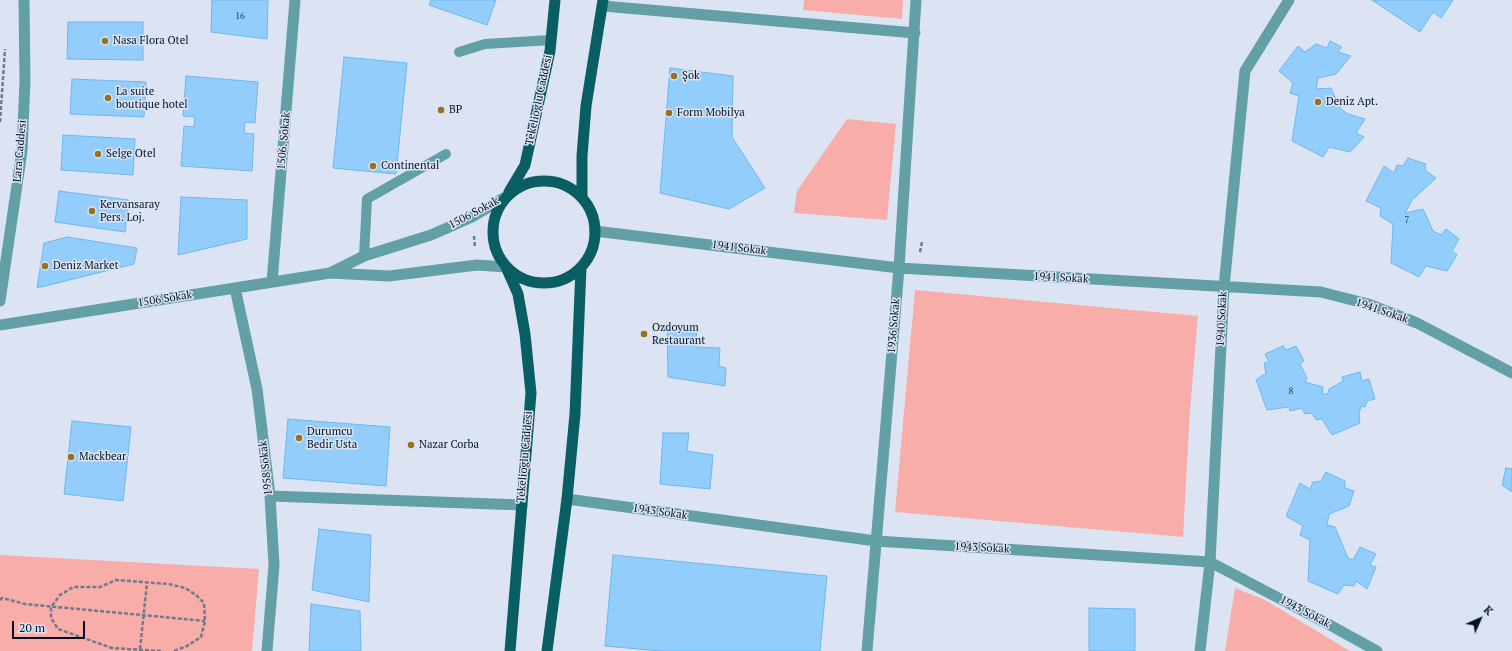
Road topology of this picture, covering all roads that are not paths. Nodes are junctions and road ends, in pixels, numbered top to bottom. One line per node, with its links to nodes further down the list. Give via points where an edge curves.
1 (24, 0): 22 (street, Lara Caddesi, via 25,81 22,151)
2 (295, 0): 19 (street, 1506. Sokak)
3 (555, 0): 8 (main road, Tekelioglu Caddesi)
4 (916, 0): 7 (street, 1936 Sokak)
5 (1289, 0): 20 (street, 1940 Sokak, via 1245,71)
6 (603, 3): 7 (street); 12 (main road, via 586,106)
7 (915, 33): 17 (street, 1936 Sokak)
8 (551, 40): 9 (lane, via 485,44); 11 (main road, Tekelioglu Caddesi, via 525,165)
9 (459, 52)
10 (446, 154): 14 (lane, via 367,199)
11 (507, 196): 12 (main road, via 521,186 542,181 569,188); 14 (street, 1506 Sokak, via 472,217 431,235); 15 (main road, via 498,208 493,223 492,239 497,254)
12 (582, 198): 13 (main road, via 589,208)
13 (595, 231): 16 (main road, via 594,245 589,258); 17 (street, 1941 Sokak)
14 (364, 256): 18 (street, 1506 Sokak)
15 (506, 267): 16 (main road, via 516,276 529,282 543,284 563,280); 18 (street, 1506 Sokak, via 477,265 389,276); 27 (main road, Tekelioglu Caddesi, via 518,294 525,334 530,393)
16 (581, 268): 26 (main road, via 575,414)
17 (899, 268): 20 (street, 1941 Sokak); 28 (street, 1936 Sokak)
18 (330, 273): 19 (street, 1506 Sokak)
19 (272, 282): 21 (street, 1506 Sokak)
20 (1224, 287): 24 (street, 1941 Sokak, via 1321,292 1368,304 1417,323); 29 (street, 1940 Sokak)
21 (235, 288): 23 (street, 1506 Sokak); 25 (street, 1958 Sokak, via 257,389)
22 (0, 301)
23 (0, 325)
24 (1512, 373)
25 (270, 496): 27 (street); 30 (street, 1958 Sokak, via 274,565)
26 (567, 499): 28 (street, 1943 Sokak); 32 (main road)
27 (522, 505): 31 (main road, Tekelioglu Caddesi)
28 (876, 542): 29 (street, 1943 Sokak); 33 (street, 1936 Sokak)
29 (1210, 562): 34 (street, 1940 Sokak); 35 (street, 1943 Sokak)
30 (267, 651)
31 (510, 651)
32 (547, 651)
33 (867, 651)
34 (1200, 651)
35 (1377, 651)

